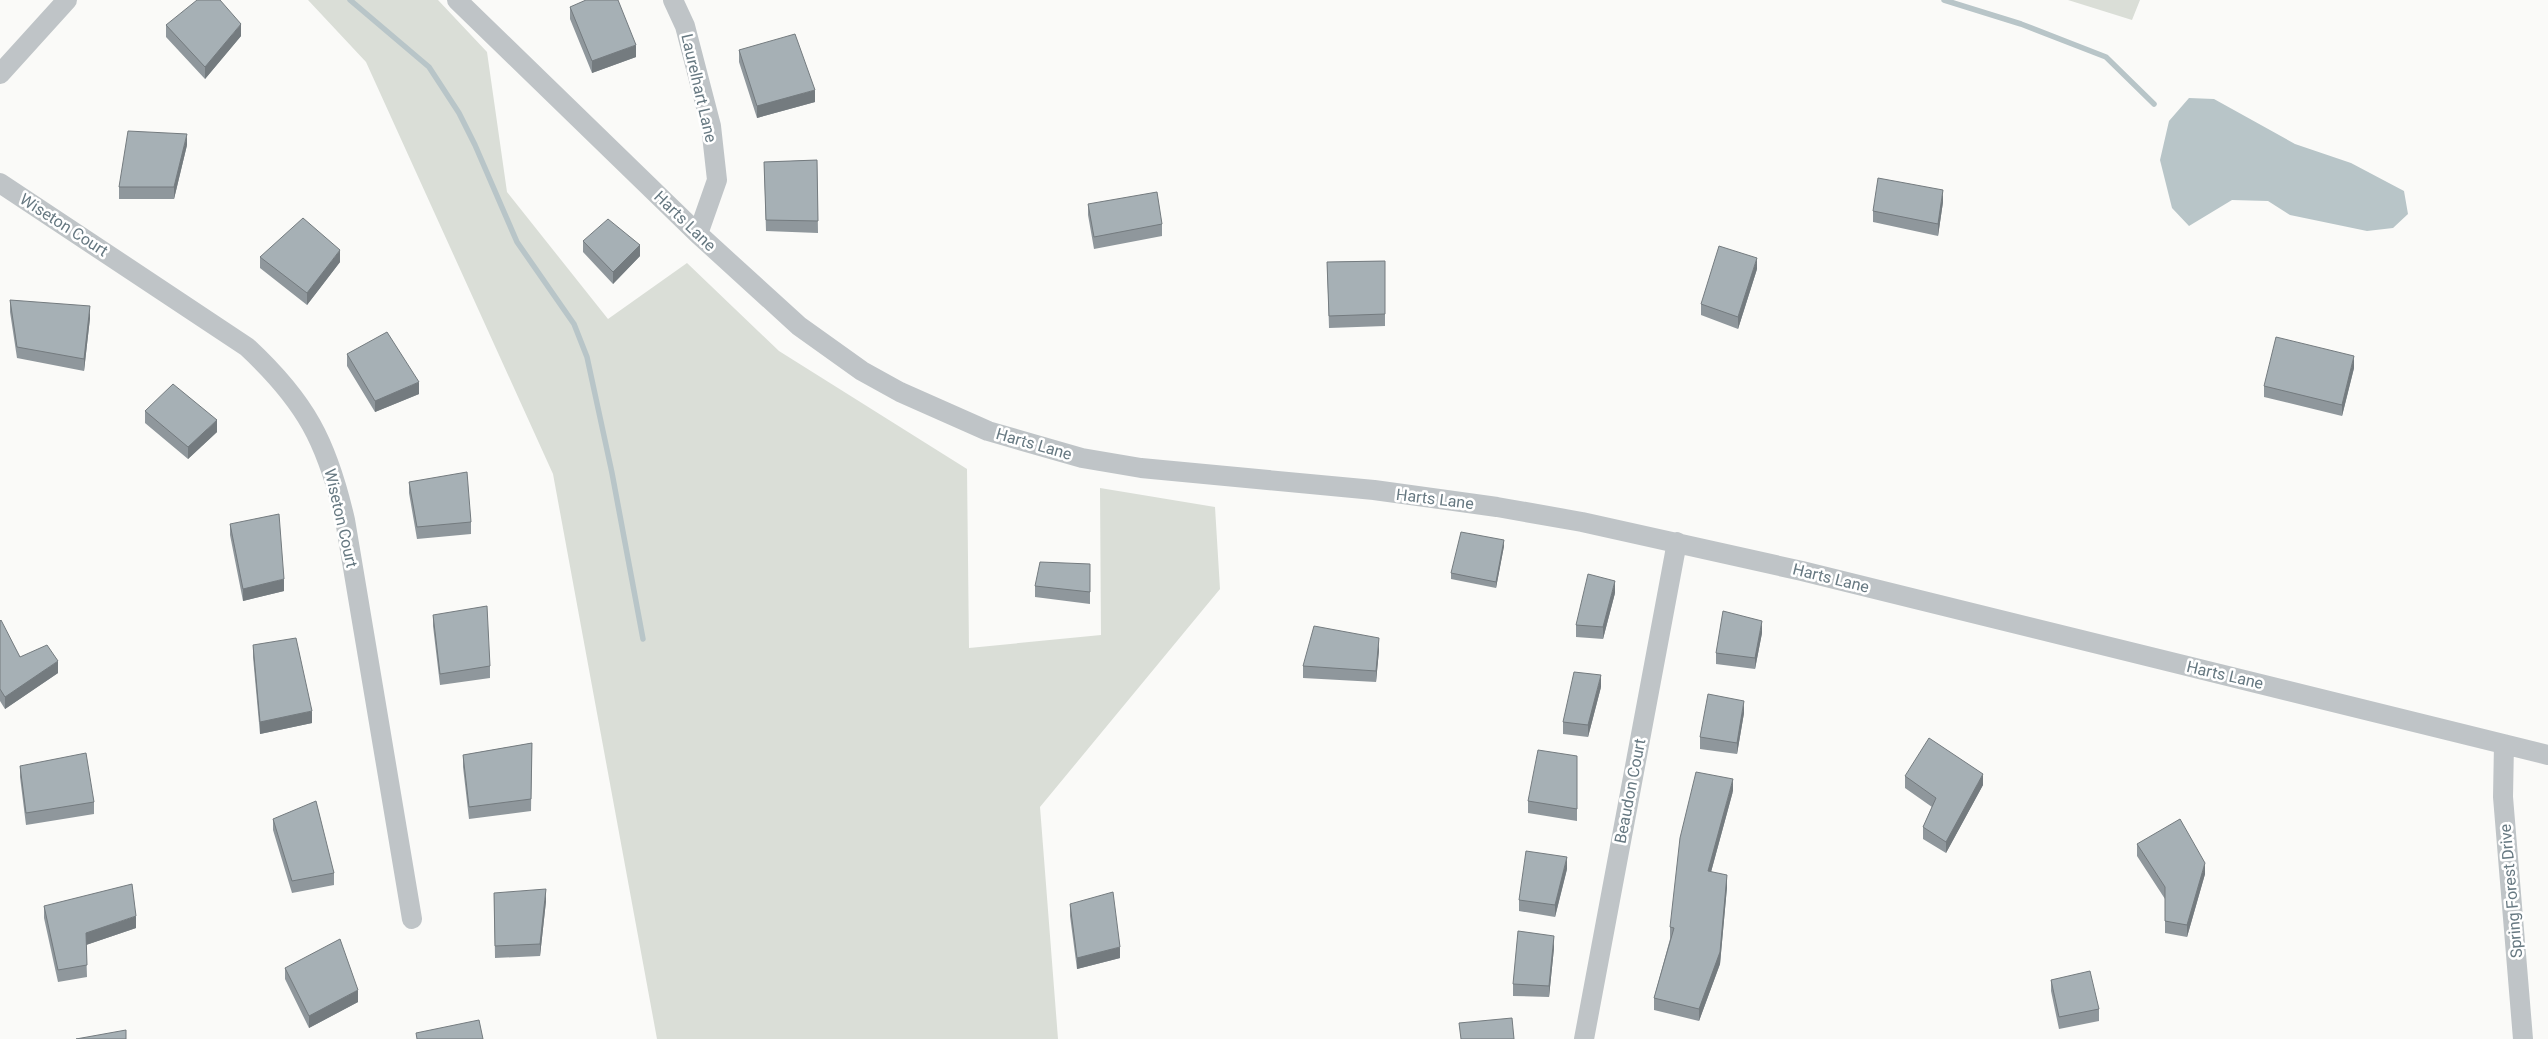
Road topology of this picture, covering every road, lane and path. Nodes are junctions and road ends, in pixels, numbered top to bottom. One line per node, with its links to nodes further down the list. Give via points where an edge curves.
1 (67, 0): 4 (street)
2 (456, 0): 6 (street, Harts Lane)
3 (673, 0): 6 (street, Laurelhart Lane, via 685,26 712,135 717,180)
4 (0, 74)
5 (0, 183): 10 (street, Wiseton Court, via 247,347 276,375 312,423 335,479 344,520)
6 (698, 234): 7 (street, Harts Lane, via 798,326 862,371 945,413 1026,443 1082,458 1141,468 1374,490 1497,507)
7 (1677, 542): 8 (street, Harts Lane); 11 (street, Beaudon Court)
8 (2504, 744): 9 (street, Harts Lane); 12 (street, Spring Forest Drive, via 2503,797)
9 (2548, 755)
10 (412, 919)
11 (1584, 1039)
12 (2523, 1039)

